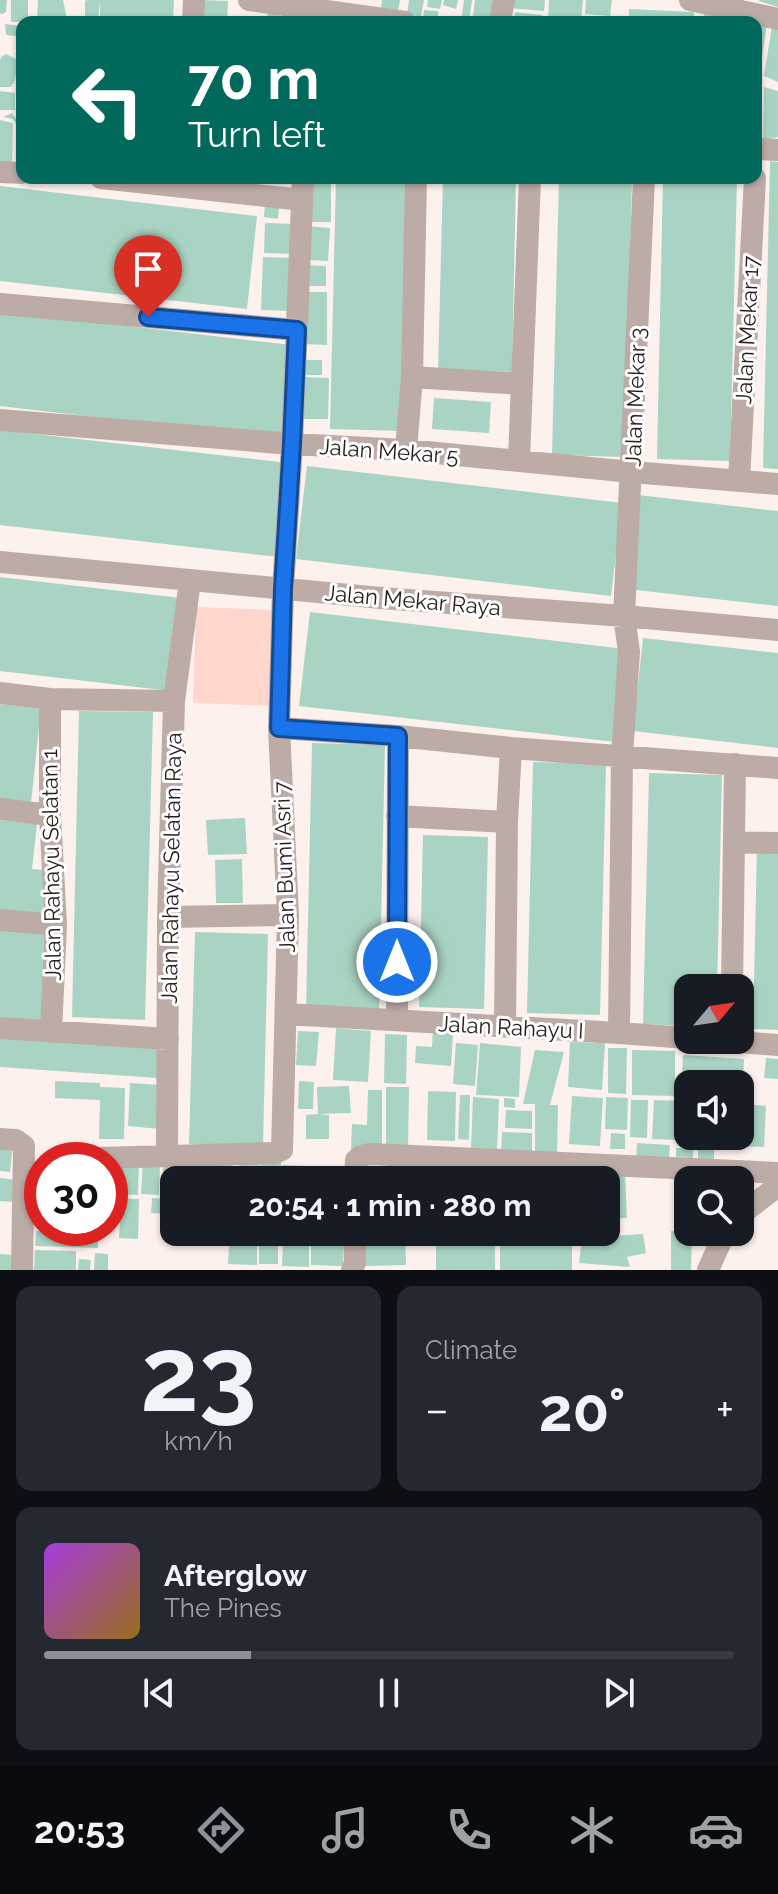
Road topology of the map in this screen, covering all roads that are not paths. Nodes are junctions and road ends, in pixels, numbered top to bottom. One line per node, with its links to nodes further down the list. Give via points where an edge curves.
1 (249, 0): 3 (street)
2 (690, 0): 4 (street)
3 (362, 16)
4 (778, 19)
5 (212, 184): 10 (street)
6 (416, 184): 13 (street)
7 (530, 184): 14 (street)
8 (644, 184): 19 (street, Jalan Mekar 3)
9 (755, 184): 20 (street, Jalan Mekar 17)
10 (302, 189): 12 (street, Jalan Bumi Asri 7)
11 (0, 304): 12 (street)
12 (297, 330): 16 (street, Jalan Bumi Asri 7)
13 (412, 377): 14 (street); 17 (street)
14 (522, 384): 18 (street)
15 (0, 420): 16 (street, Jalan Mekar 5)
16 (292, 444): 17 (street, Jalan Mekar 5); 24 (street, Jalan Bumi Asri 7)
17 (406, 450): 18 (street, Jalan Mekar 5)
18 (519, 460): 19 (street, Jalan Mekar 5)
19 (632, 472): 20 (street, Jalan Mekar 5); 25 (street, Jalan Mekar 3)
20 (739, 481): 21 (street, Jalan Mekar 5)
21 (778, 484)
22 (0, 562): 23 (street, Jalan Mekar Raya)
23 (190, 581): 24 (street, Jalan Mekar Raya); 29 (street, Jalan Rahayu Selatan Raya)
24 (283, 589): 25 (street, Jalan Mekar Raya); 30 (street, Jalan Bumi Asri 7)
25 (624, 616): 26 (street, Jalan Mekar Raya); 33 (street, Jalan Mekar 3, via 629,652)
26 (778, 630)
27 (0, 693): 28 (street)
28 (50, 699): 29 (street); 37 (street, Jalan Rahayu Selatan 1)
29 (174, 701): 43 (street, Jalan Rahayu Selatan Raya)
30 (279, 728): 31 (street); 42 (street, Jalan Bumi Asri 7)
31 (398, 736): 32 (street); 38 (street)
32 (511, 748): 33 (street); 39 (street)
33 (622, 756): 34 (street); 52 (street, Jalan Mekar 3)
34 (735, 764): 35 (street); 40 (street)
35 (778, 768)
36 (0, 809): 37 (street)
37 (50, 815): 45 (street, Jalan Rahayu Selatan 1)
38 (397, 816): 39 (street); 48 (street)
39 (507, 822): 49 (street)
40 (734, 842): 41 (street); 46 (street)
41 (778, 843)
42 (288, 915): 43 (street); 47 (street, Jalan Bumi Asri 7)
43 (168, 917): 54 (street, Jalan Rahayu Selatan Raya)
44 (0, 920): 45 (street)
45 (56, 925): 51 (street, Jalan Rahayu Selatan 1)
46 (732, 974)
47 (286, 1014): 48 (street, Jalan Rahayu I); 58 (street, Jalan Bumi Asri 7, via 282,1150)
48 (397, 1020): 49 (street, Jalan Rahayu I)
49 (505, 1026): 52 (street, Jalan Rahayu I)
50 (0, 1028): 51 (street)
51 (51, 1032): 54 (street)
52 (619, 1033): 53 (street, Jalan Rahayu I)
53 (674, 1037)
54 (168, 1039): 58 (street, Jalan Rahayu Selatan Raya)
55 (754, 1043): 56 (street)
56 (778, 1045)
57 (0, 1139): 71 (street, via 24,1146)
58 (167, 1156): 59 (street)
59 (128, 1157)
60 (356, 1166): 61 (street, via 356,1160 370,1154)
61 (565, 1166)
62 (620, 1169): 63 (street)
63 (674, 1173)
64 (778, 1173): 65 (street)
65 (754, 1174)
66 (778, 1186): 67 (street)
67 (754, 1204)
68 (355, 1246): 72 (street)
69 (717, 1246): 70 (street)
70 (712, 1266)
71 (22, 1270)
72 (352, 1270)

